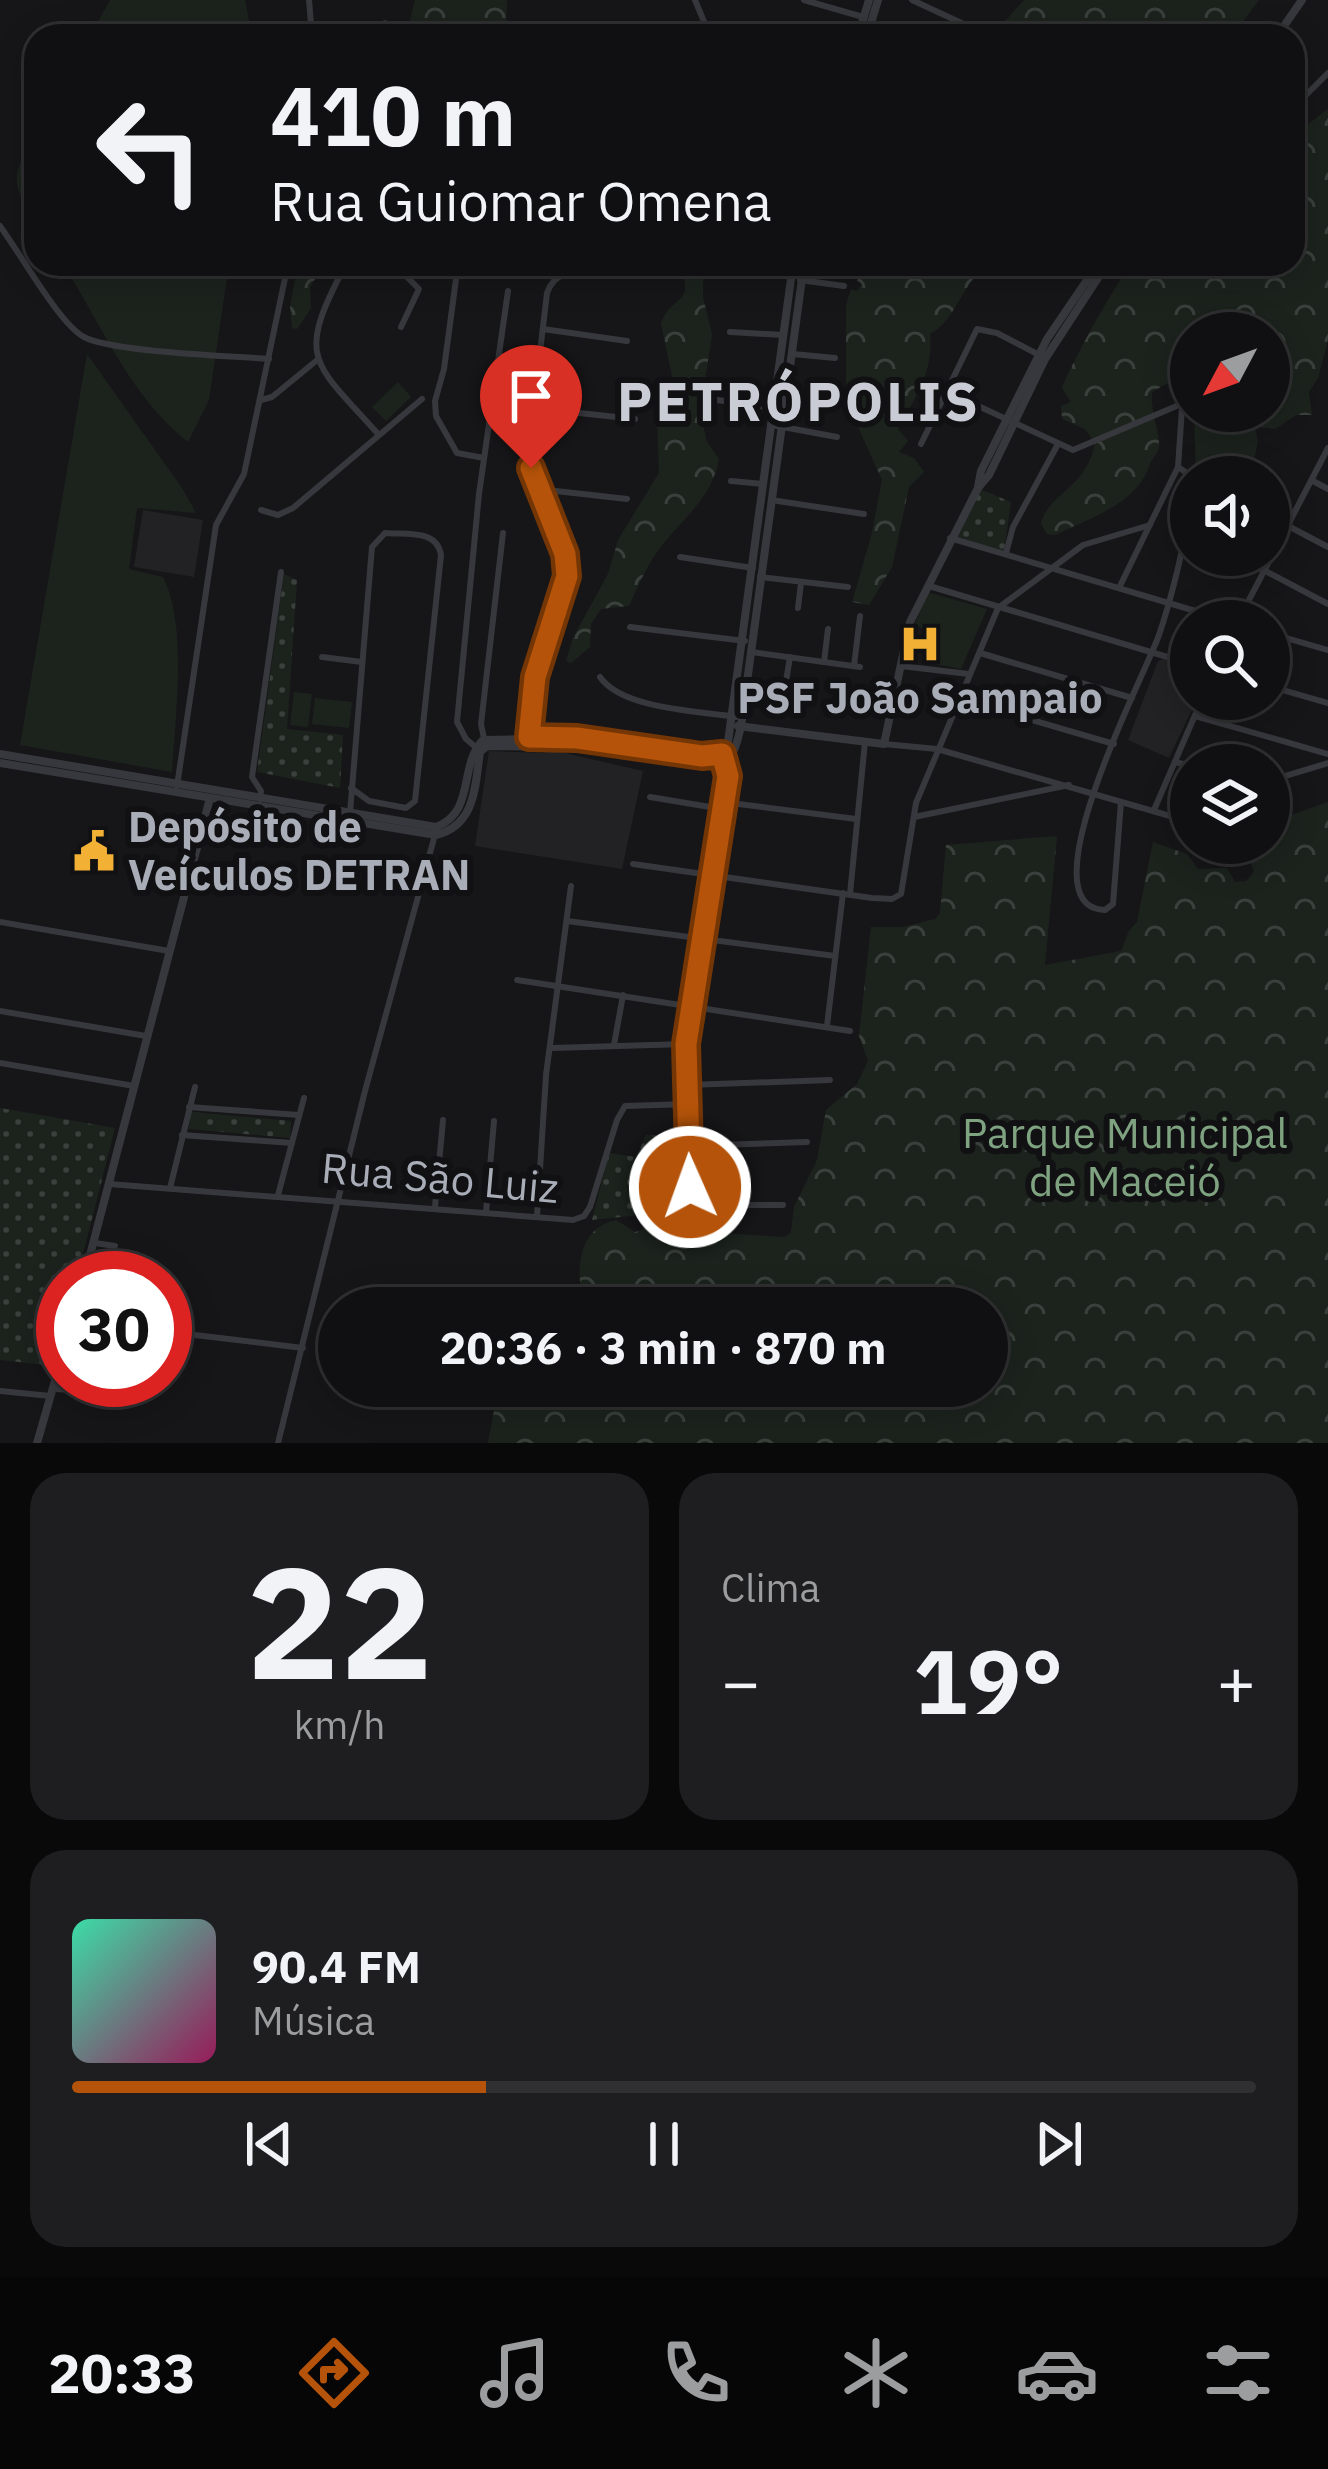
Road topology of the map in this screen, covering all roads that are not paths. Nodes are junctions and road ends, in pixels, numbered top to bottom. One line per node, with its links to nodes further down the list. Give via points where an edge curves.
1 (804, 0): 4 (street)
2 (874, 0): 4 (street)
3 (912, 0): 6 (street)
4 (868, 19): 5 (street)
5 (867, 24)
6 (964, 24)
7 (1328, 73): 8 (street)
8 (1305, 93)
9 (0, 226): 10 (street)
10 (24, 260)
11 (36, 276): 33 (street, via 91,339)
12 (286, 276): 33 (street)
13 (340, 276): 34 (street, via 320,313)
14 (406, 276): 25 (street, via 419,289)
15 (456, 276): 50 (street, via 436,416 457,453)
16 (557, 276): 26 (street)
17 (791, 276): 28 (street)
18 (801, 276): 21 (street)
19 (1086, 276): 22 (street)
20 (1093, 276): 22 (street)
21 (800, 280): 23 (street); 30 (street)
22 (1090, 280): 31 (street)
23 (844, 286)
24 (508, 291): 50 (street)
25 (401, 327)
26 (543, 329): 29 (street); 39 (street)
27 (730, 332): 28 (street)
28 (783, 335): 40 (street)
29 (627, 341)
30 (789, 354): 32 (street); 40 (street)
31 (1042, 357): 35 (street, via 977,329); 42 (street)
32 (835, 358)
33 (269, 359): 37 (street)
34 (317, 360): 37 (street); 44 (street)
35 (946, 391): 42 (street); 46 (street)
36 (422, 399): 44 (street)
37 (261, 400): 118 (street, via 244,474 216,525)
38 (718, 400): 40 (street)
39 (533, 407): 41 (street); 55 (street, via 528,453)
40 (778, 409): 43 (street)
41 (634, 419)
42 (1010, 422): 47 (street); 65 (street, via 989,475)
43 (776, 426): 45 (street); 53 (street); 58 (street)
44 (379, 436): 59 (street, via 293,508 278,515)
45 (837, 437)
46 (921, 444)
47 (1058, 444): 49 (street, via 1073,450 1186,402); 67 (street, via 1012,527)
48 (1328, 448): 52 (street)
49 (1178, 456)
50 (485, 459): 110 (street, via 457,722 466,739)
51 (731, 481): 53 (street)
52 (1313, 481): 56 (street); 61 (street)
53 (764, 484): 69 (street)
54 (1170, 484): 62 (street)
55 (538, 489): 57 (street); 106 (street, via 567,576 535,677)
56 (1328, 489)
57 (627, 499)
58 (771, 500): 60 (street); 74 (street)
59 (261, 510)
60 (864, 514)
61 (1290, 524)
62 (1150, 525): 70 (street, via 1083,545); 78 (street)
63 (1290, 527): 66 (street)
64 (503, 533): 110 (street)
65 (949, 538): 67 (street); 76 (street)
66 (1328, 547)
67 (1006, 554): 70 (street)
68 (680, 557): 69 (street)
69 (752, 568): 87 (street)
70 (1049, 568): 78 (street); 82 (street)
71 (281, 572): 123 (street, via 252,777)
72 (1176, 576): 79 (street)
73 (1277, 576): 80 (street)
74 (760, 577): 75 (street); 87 (street)
75 (801, 583): 77 (street); 81 (street)
76 (926, 585): 82 (street); 96 (street)
77 (848, 587)
78 (1119, 588): 79 (street)
79 (1169, 602): 90 (street)
80 (1328, 604)
81 (798, 608)
82 (998, 608): 89 (street); 90 (street)
83 (860, 616): 95 (street, via 857,666)
84 (630, 627): 87 (street)
85 (828, 629): 95 (street)
86 (1290, 639): 88 (street)
87 (747, 647): 92 (street); 105 (street)
88 (1328, 650)
89 (979, 653): 97 (street); 101 (street)
90 (1152, 653): 93 (street); 101 (street)
91 (322, 657): 94 (street)
92 (790, 657): 95 (street); 99 (street)
93 (1170, 658)
94 (362, 662): 119 (street); 119 (street, via 376,540 385,533 432,537 441,555 415,801 406,808 369,802)
95 (824, 662)
96 (899, 666): 97 (street); 108 (street)
97 (969, 674): 102 (street)
98 (600, 677): 105 (street, via 625,698)
99 (785, 687)
100 (1290, 692): 103 (street)
101 (1132, 698): 109 (street)
102 (960, 699): 109 (street); 111 (street)
103 (1328, 703)
104 (1207, 720): 114 (street)
105 (737, 722): 107 (street); 113 (street, via 735,750)
106 (528, 741): 110 (street); 113 (street, via 713,765)
107 (865, 742): 108 (street); 130 (street)
108 (884, 744): 111 (street)
109 (1114, 744): 120 (street)
110 (482, 746): 131 (street, via 468,814)
111 (937, 749): 117 (street); 129 (street)
112 (0, 758): 118 (street)
113 (724, 758): 125 (street)
114 (1328, 759): 116 (street)
115 (1170, 771): 126 (street)
116 (1290, 773)
117 (1071, 785): 120 (street); 129 (street)
118 (176, 788): 121 (street)
119 (351, 788): 127 (street)
120 (1093, 791): 124 (street); 124 (street, via 1078,858 1079,896 1094,910 1114,899)
121 (211, 794): 123 (street); 131 (street); 139 (street)
122 (650, 797): 125 (street)
123 (260, 799): 127 (street)
124 (1121, 802): 126 (street)
125 (722, 806): 130 (street); 133 (street)
126 (1154, 810): 128 (street)
127 (350, 813): 131 (street)
128 (1170, 815)
129 (914, 817): 135 (street, via 901,894)
130 (856, 819): 135 (street)
131 (436, 831): 170 (street)
132 (633, 864): 133 (street)
133 (712, 874): 135 (street); 138 (street)
134 (571, 886): 136 (street)
135 (846, 893): 140 (street)
136 (567, 921): 138 (street); 142 (street)
137 (0, 922): 139 (street)
138 (701, 938): 140 (street); 144 (street)
139 (170, 951): 148 (street)
140 (835, 956): 146 (street)
141 (517, 980): 142 (street)
142 (559, 985): 143 (street); 151 (street)
143 (623, 995): 144 (street); 150 (street)
144 (692, 1006): 146 (street); 149 (street)
145 (0, 1011): 148 (street)
146 (827, 1026): 147 (street)
147 (850, 1031)
148 (146, 1036): 155 (street)
149 (686, 1044): 150 (street); 154 (street)
150 (614, 1046): 151 (street)
151 (550, 1048): 174 (street)
152 (0, 1063): 155 (street)
153 (830, 1080): 154 (street)
154 (688, 1085): 158 (street)
155 (134, 1087): 167 (street)
156 (195, 1087): 159 (street)
157 (304, 1098): 160 (street)
158 (688, 1104): 166 (street); 174 (street, Rua São Luiz, via 625,1106 584,1216)
159 (189, 1107): 160 (street); 163 (street)
160 (298, 1115): 165 (street)
161 (442, 1120): 172 (street)
162 (494, 1121): 173 (street)
163 (182, 1135): 165 (street); 168 (street)
164 (807, 1142): 166 (street)
165 (292, 1143): 169 (street)
166 (689, 1146): 171 (street, via 699,1204)
167 (109, 1184): 168 (street, Rua São Luiz); 175 (street)
168 (170, 1188): 169 (street, Rua São Luiz)
169 (278, 1195): 170 (street, Rua São Luiz)
170 (340, 1201): 172 (street, Rua São Luiz); 179 (street)
171 (783, 1205)
172 (435, 1208): 173 (street, Rua São Luiz)
173 (486, 1212): 174 (street, Rua São Luiz)
174 (537, 1216)
175 (93, 1243): 176 (street); 177 (street)
176 (115, 1246)
177 (91, 1251)
178 (195, 1334): 179 (street)
179 (302, 1348): 184 (street)
180 (0, 1391): 181 (street)
181 (36, 1392)
182 (48, 1407): 183 (street)
183 (38, 1443)
184 (278, 1443)

